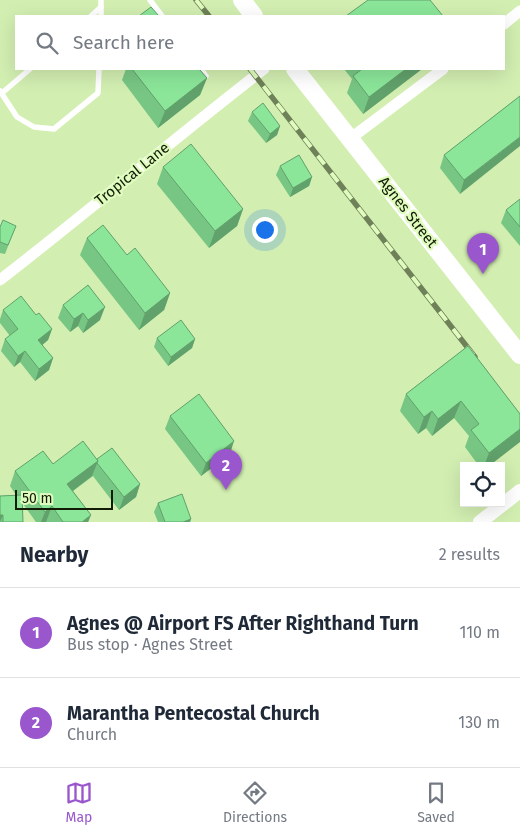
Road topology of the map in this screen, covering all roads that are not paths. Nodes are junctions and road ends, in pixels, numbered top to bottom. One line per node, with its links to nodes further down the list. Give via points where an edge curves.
1 (102, 0): 4 (lane)
2 (150, 0): 8 (lane)
3 (242, 0): 9 (main road)
4 (102, 8): 6 (lane); 7 (lane)
5 (520, 11): 10 (street)
6 (92, 15)
7 (101, 15)
8 (161, 15)
9 (253, 15)
10 (505, 23)
11 (29, 70): 18 (lane)
12 (99, 70): 18 (lane, via 98,93 54,128 34,127 17,117)
13 (202, 70): 17 (lane)
14 (263, 70): 20 (street, Tropical Lane)
15 (296, 70): 19 (main road, Agnes Street)
16 (443, 70): 19 (street)
17 (206, 76)
18 (1, 92)
19 (351, 138): 21 (main road, Agnes Street)
20 (0, 280)
21 (520, 355)
22 (520, 490): 23 (street)
23 (480, 522)

